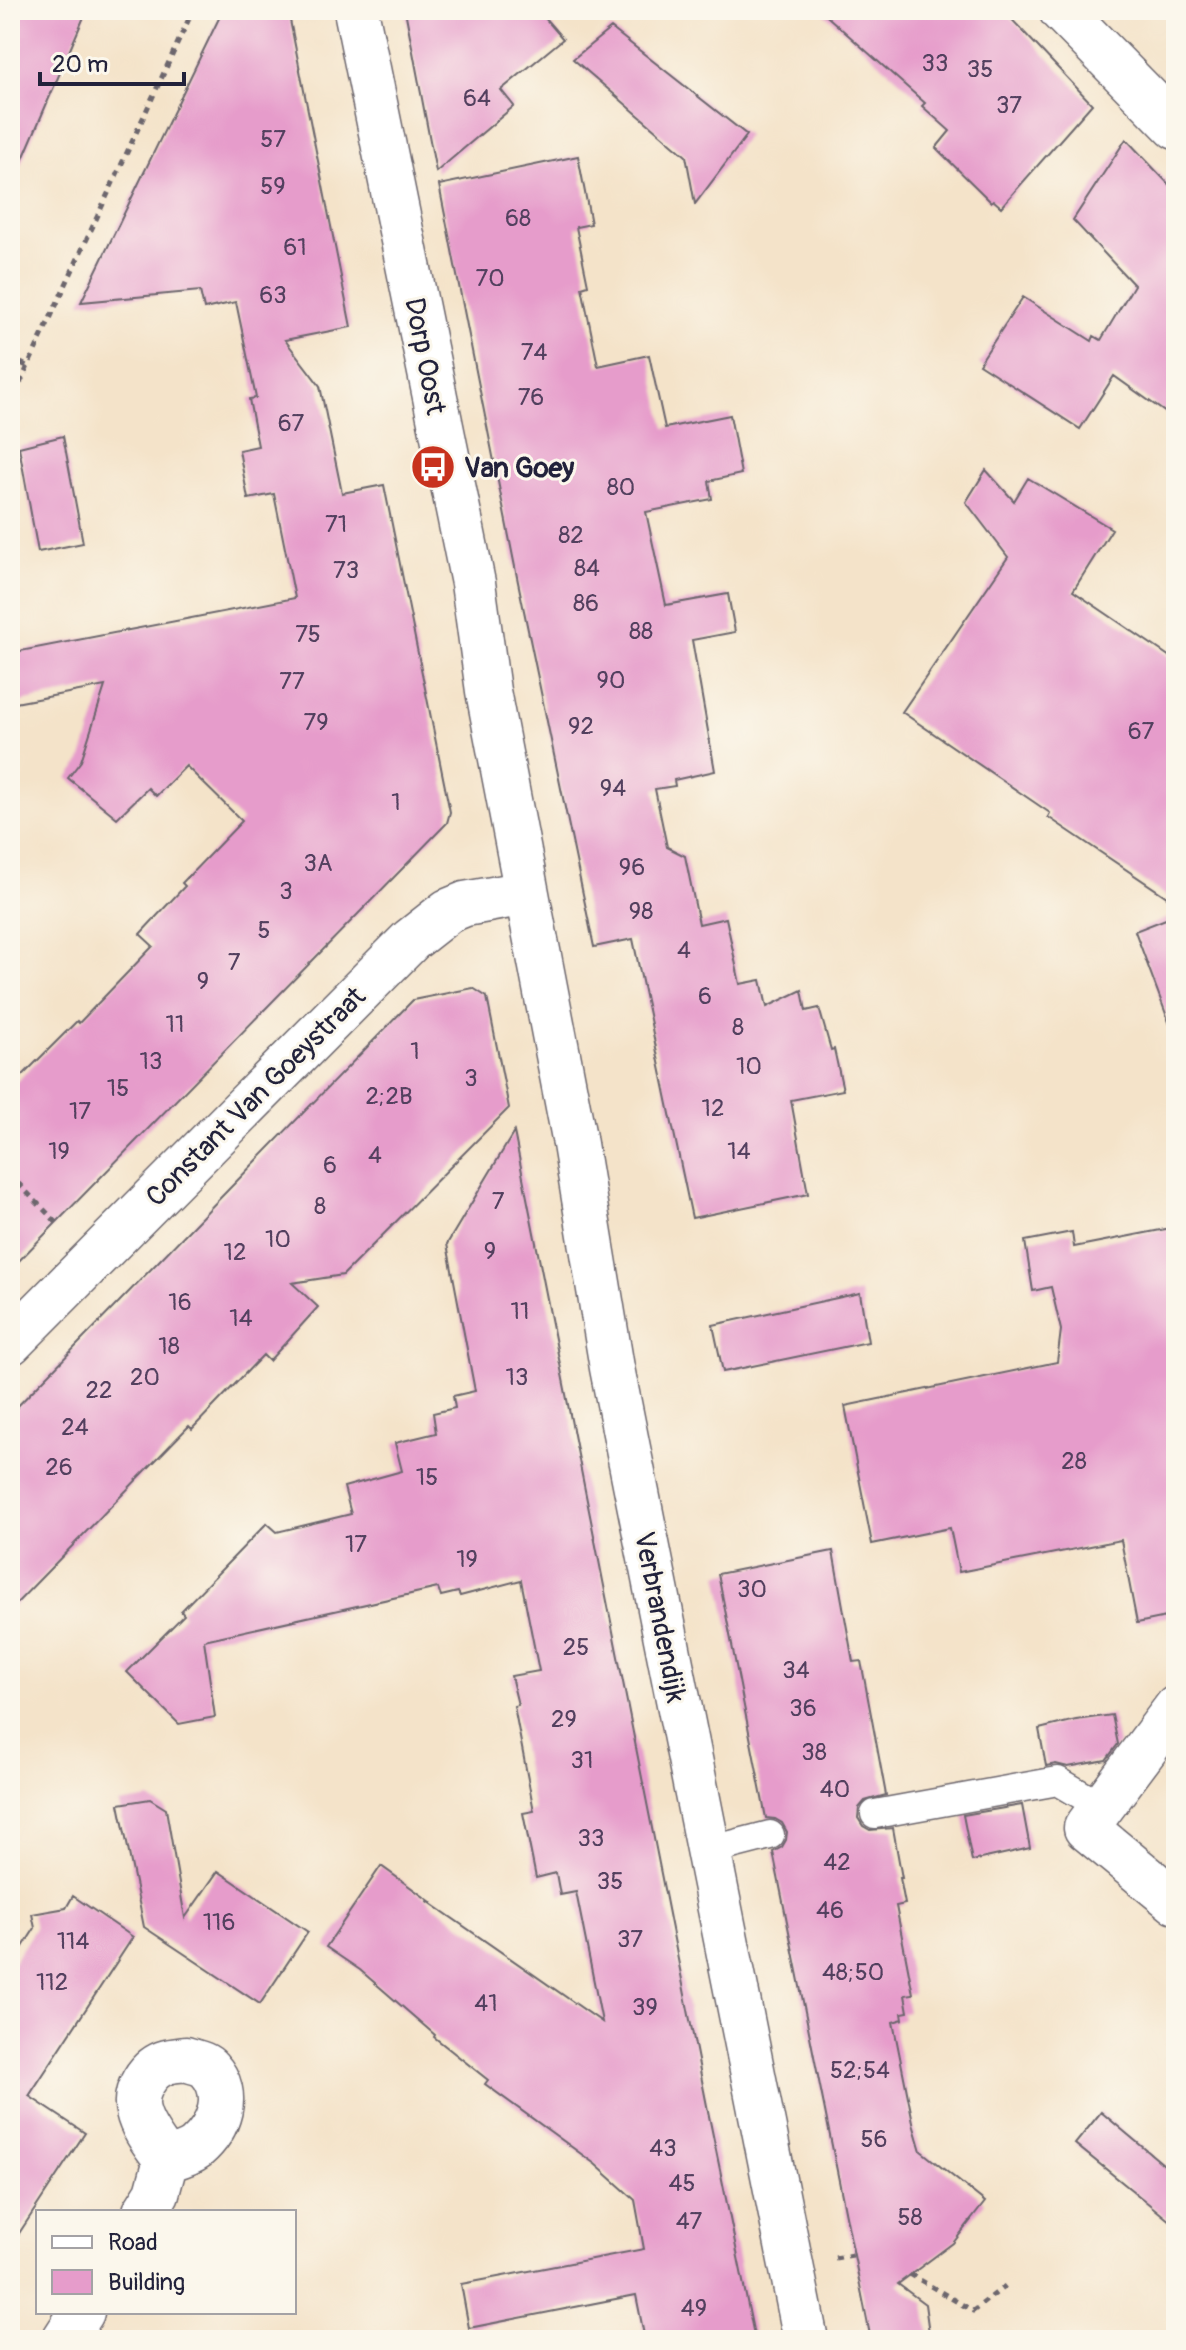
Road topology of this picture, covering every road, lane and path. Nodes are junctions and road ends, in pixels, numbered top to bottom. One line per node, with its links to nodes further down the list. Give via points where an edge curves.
1 (193, 10): 6 (path)
2 (356, 10): 8 (main road, Dorp Oost, via 473,583)
3 (1061, 10): 4 (main road)
4 (1176, 127)
5 (10, 358): 6 (path)
6 (27, 366): 7 (path)
7 (10, 405)
8 (526, 893): 10 (main road, Constant Van Goeystraat, via 465,904 411,940); 16 (main road, Verbrandendijk, via 612,1368)
9 (10, 1175): 10 (path)
10 (93, 1259): 11 (main road, Constant Van Goeystraat)
11 (10, 1343)
12 (1176, 1708): 13 (main road)
13 (1102, 1807): 14 (lane, via 1058,1781); 17 (main road, via 1086,1828)
14 (875, 1814)
15 (770, 1835): 16 (lane)
16 (708, 1851): 24 (main road, Verbrandendijk)
17 (1176, 1902)
18 (166, 2160): 19 (main road)
19 (146, 2210)
20 (910, 2274): 21 (path, via 973,2311)
21 (1009, 2283)
22 (81, 2314): 23 (main road)
23 (64, 2340)
24 (806, 2340)

